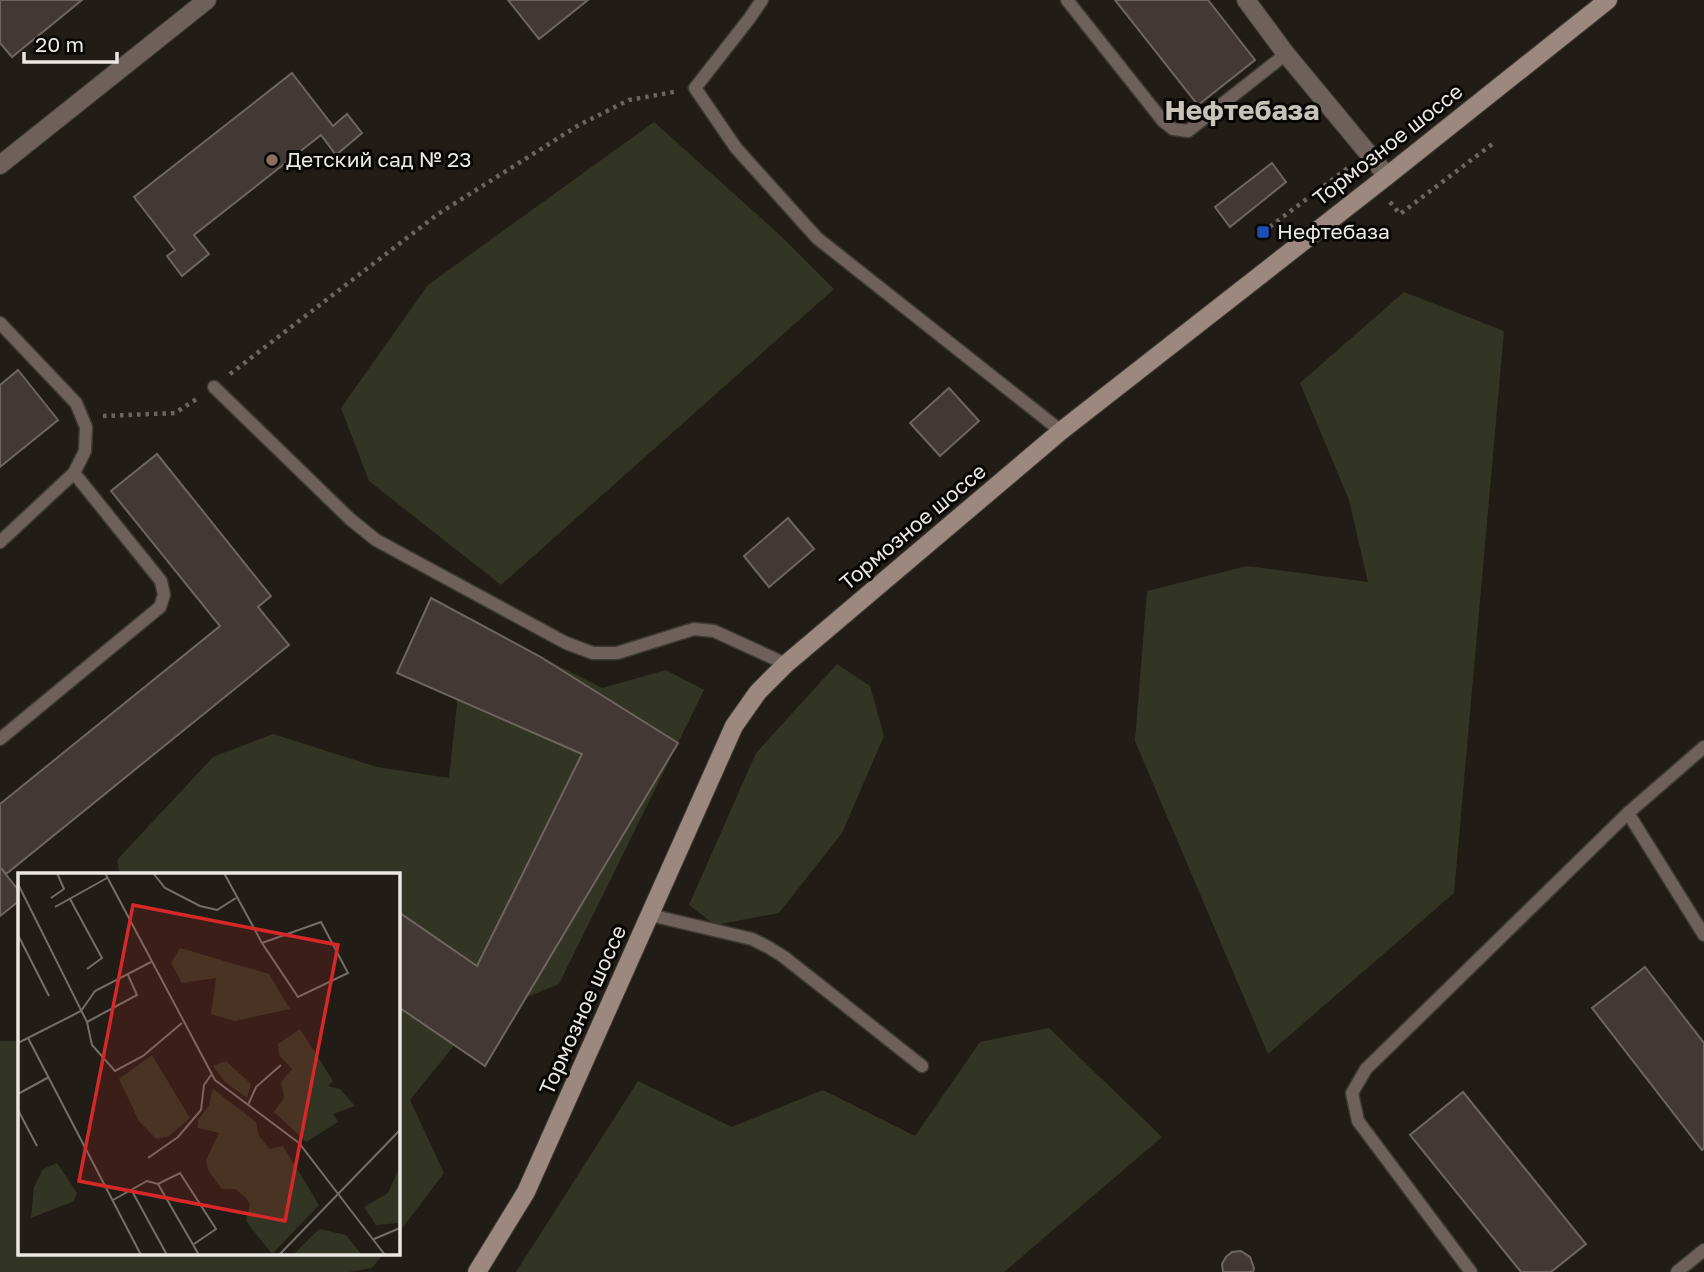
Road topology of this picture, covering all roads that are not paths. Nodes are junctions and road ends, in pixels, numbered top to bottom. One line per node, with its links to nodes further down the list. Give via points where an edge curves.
1 (207, 0): 7 (street)
2 (762, 0): 11 (lane, via 695,88 736,148 817,238)
3 (1067, 0): 6 (lane, via 1174,129 1188,131)
4 (1246, 0): 6 (street)
5 (1608, 0): 8 (street, Тормозное шоссе)
6 (1286, 54): 8 (street)
7 (0, 165)
8 (1387, 176): 11 (street, Тормозное шоссе)
9 (0, 324): 12 (lane, via 76,403 86,427 85,451)
10 (214, 387): 14 (lane, via 376,540 566,643 593,653 617,653 694,629 714,631)
11 (1061, 430): 14 (street, Тормозное шоссе)
12 (74, 473): 13 (lane); 15 (lane, via 161,581 164,595 160,607)
13 (0, 542)
14 (786, 664): 18 (street, Тормозное шоссе, via 758,691 734,726)
15 (0, 739)
16 (1704, 747): 17 (lane)
17 (1628, 813): 19 (lane); 23 (lane, via 1366,1069 1352,1093 1358,1121)
18 (650, 915): 20 (lane, via 752,939 768,947); 22 (street, Тормозное шоссе, via 526,1192)
19 (1704, 935)
20 (922, 1066)
21 (1704, 1250): 24 (lane)
22 (477, 1272)
23 (1471, 1272)
24 (1677, 1272)

